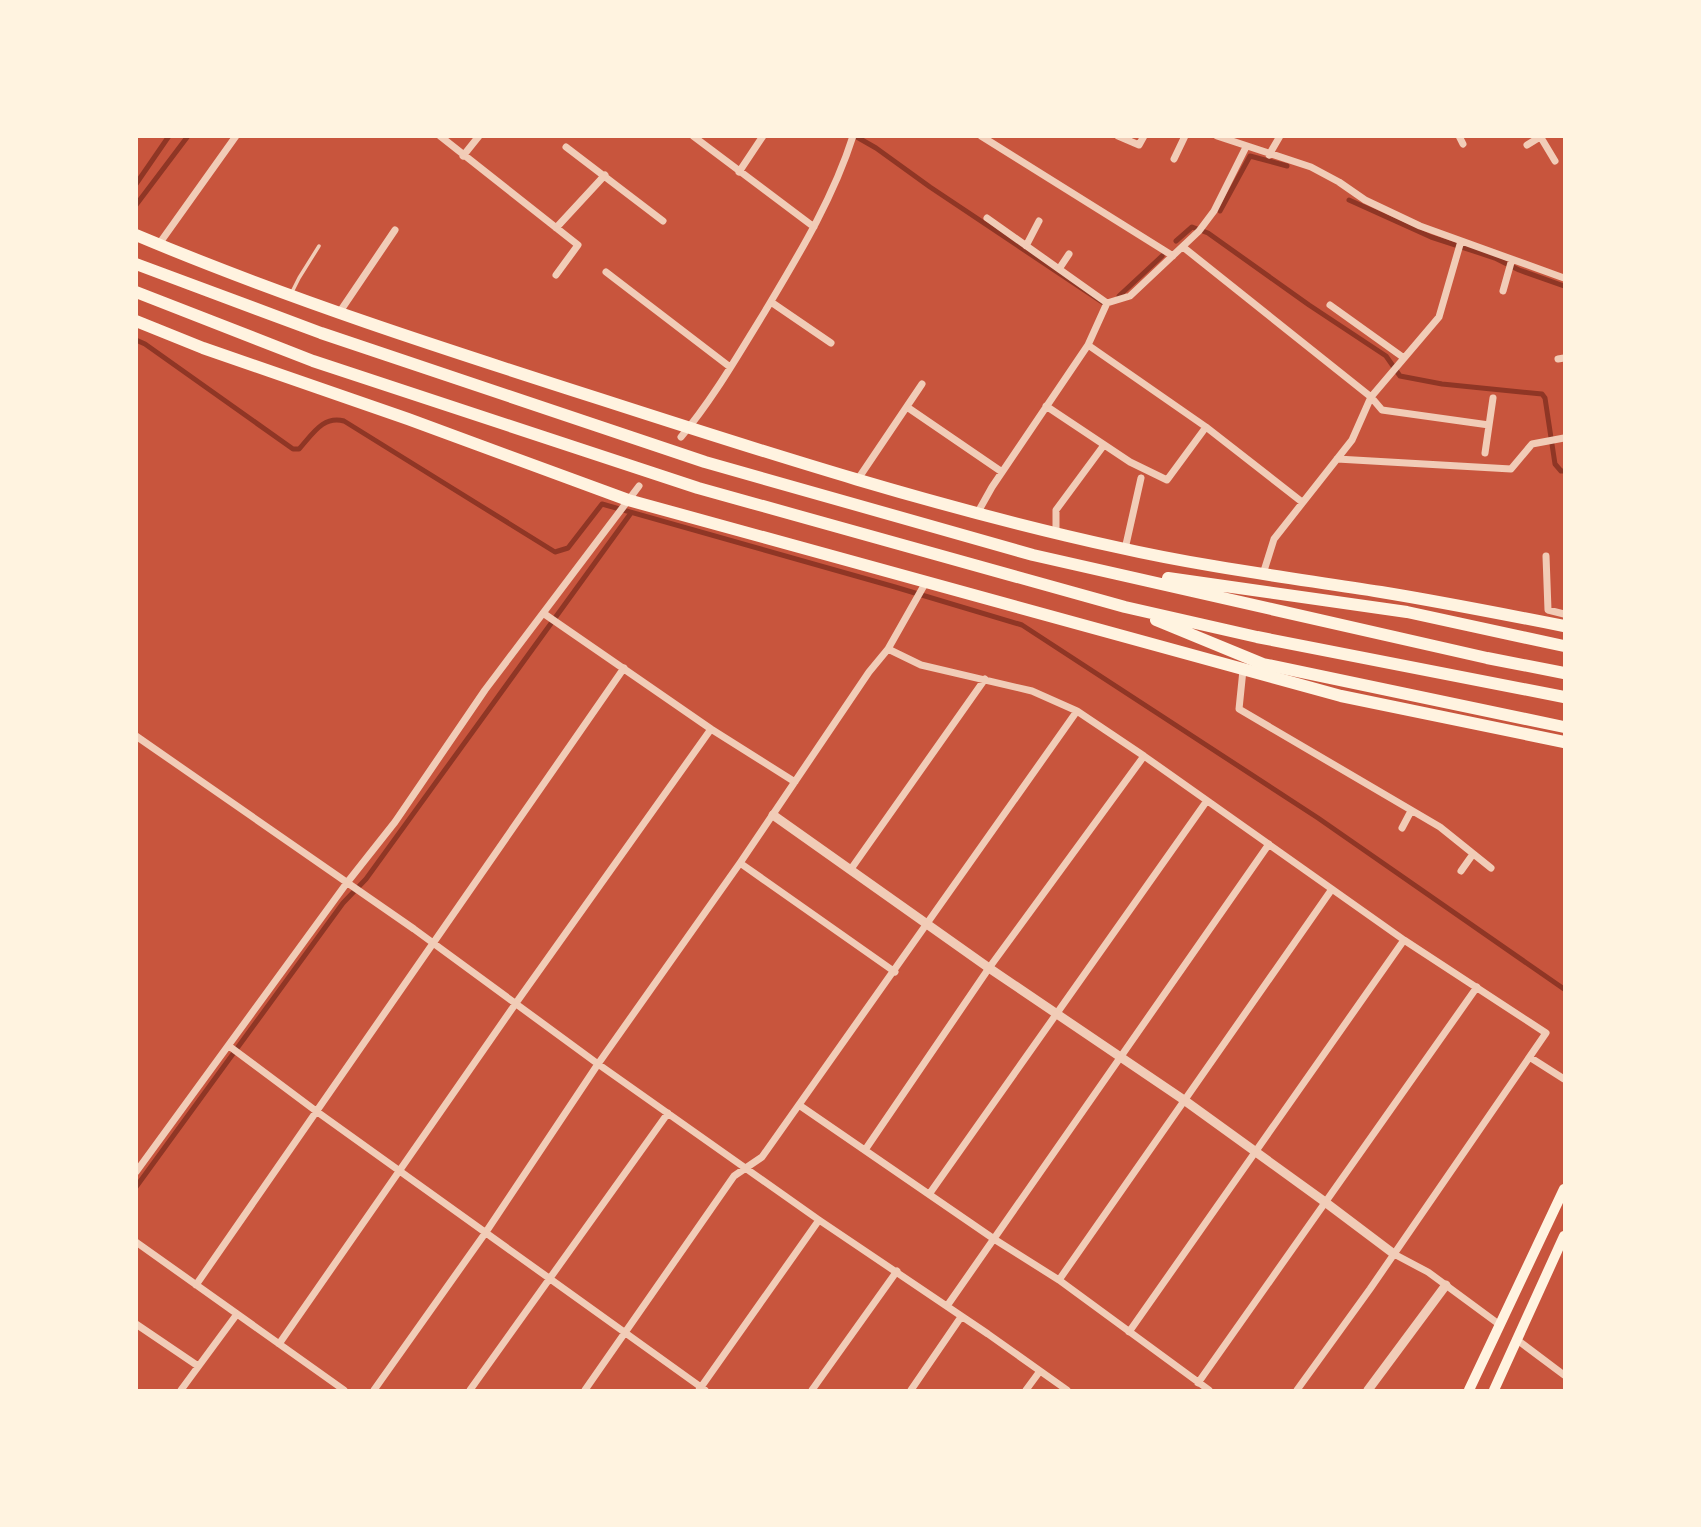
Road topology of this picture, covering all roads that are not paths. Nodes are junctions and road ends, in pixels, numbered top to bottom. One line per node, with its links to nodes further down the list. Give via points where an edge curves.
1 (236, 136): 32 (street)
2 (440, 136): 19 (street)
3 (479, 136): 19 (street)
4 (693, 136): 14 (street)
5 (763, 136): 22 (street)
6 (853, 136): 27 (street)
7 (981, 136): 37 (street)
8 (1118, 136): 9 (street, via 1139,145)
9 (1144, 136)
10 (1185, 136): 20 (street)
11 (1217, 136): 17 (street)
12 (1280, 136): 18 (street)
13 (1540, 137): 15 (street); 21 (street)
14 (703, 139): 22 (street)
15 (1527, 145)
16 (566, 147): 23 (street)
17 (1246, 147): 18 (street); 35 (street, via 1214,211)
18 (1269, 155): 31 (street, via 1311,167 1366,200)
19 (463, 156): 28 (street)
20 (1174, 159)
21 (1555, 161)
22 (739, 172): 27 (street)
23 (604, 175): 25 (street); 28 (street)
24 (987, 218): 34 (street)
25 (663, 221)
26 (1039, 221): 34 (street)
27 (814, 227): 47 (street)
28 (556, 228): 42 (street, via 578,245)
29 (395, 230): 50 (street)
30 (136, 235): 32 (highway)
31 (1461, 241): 38 (street); 54 (street, via 1439,317)
32 (159, 244): 46 (highway)
33 (319, 246): 46 (lane)
34 (1026, 246): 40 (street)
35 (1183, 247): 37 (street); 57 (street)
36 (1069, 254): 40 (street)
37 (1173, 256): 48 (street, via 1130,296)
38 (1512, 259): 43 (street); 44 (street)
39 (136, 264): 77 (highway, via 321,334 705,462)
40 (1059, 269): 48 (street)
41 (606, 272): 55 (street)
42 (556, 275)
43 (1564, 278)
44 (1503, 291)
45 (136, 292): 81 (highway, via 313,361 698,488)
46 (291, 295): 50 (highway)
47 (771, 302): 52 (street); 55 (street)
48 (1107, 303): 53 (street)
49 (1330, 305): 54 (street)
50 (339, 313): 63 (highway)
51 (136, 321): 72 (highway)
52 (831, 343)
53 (1088, 345): 59 (street); 62 (street)
54 (1404, 358): 57 (street)
55 (730, 367): 63 (street)
56 (922, 384): 60 (street)
57 (1371, 397): 61 (street, via 1382,410); 67 (street, via 1352,440)
58 (1493, 398): 61 (street)
59 (1046, 406): 65 (street); 68 (street)
60 (907, 407): 68 (street); 70 (street)
61 (1489, 425): 66 (street)
62 (1206, 427): 65 (street, via 1167,480); 73 (street)
63 (685, 432): 70 (highway)
64 (1561, 438): 67 (street, via 1532,444 1511,469)
65 (1104, 445): 75 (street, via 1056,510)
66 (1485, 453)
67 (1337, 458): 73 (street)
68 (1002, 472): 74 (street)
69 (1141, 478): 76 (street)
70 (858, 479): 74 (highway)
71 (639, 486): 72 (street)
72 (627, 500): 80 (highway); 82 (street)
73 (1302, 502): 79 (street, via 1274,539)
74 (978, 512): 75 (highway)
75 (1056, 533): 76 (highway)
76 (1125, 549): 79 (highway)
77 (1033, 555): 85 (highway, via 1407,612); 89 (highway)
78 (1546, 556): 83 (street, via 1548,610)
79 (1263, 574): 84 (highway)
80 (924, 586): 86 (street); 88 (highway)
81 (1125, 607): 91 (highway); 93 (highway, via 1263,664)
82 (544, 613): 87 (street); 109 (street)
83 (1564, 614)
84 (1564, 626)
85 (1564, 646)
86 (888, 649): 90 (street, via 921,665); 98 (street)
87 (624, 668): 94 (street); 113 (street)
88 (1243, 670): 96 (highway, via 1341,696); 100 (street, via 1239,709)
89 (1564, 673)
90 (985, 679): 92 (street, via 1032,691); 107 (street)
91 (1564, 697)
92 (1077, 711): 97 (street); 111 (street)
93 (1564, 727)
94 (711, 729): 98 (street); 117 (street)
95 (136, 736): 109 (street)
96 (1564, 742)
97 (1144, 756): 99 (street); 114 (street)
98 (795, 782): 101 (street)
99 (1206, 802): 103 (street); 118 (street)
100 (1411, 811): 102 (street); 104 (street)
101 (773, 815): 105 (street); 107 (street)
102 (1402, 828)
103 (1269, 844): 110 (street); 120 (street)
104 (1473, 854): 106 (street); 108 (street)
105 (740, 863): 115 (street); 122 (street)
106 (1491, 868)
107 (851, 869): 111 (street)
108 (1461, 871)
109 (346, 884): 113 (street); 119 (street)
110 (1332, 889): 112 (street); 124 (street)
111 (928, 924): 114 (street); 115 (street)
112 (1404, 940): 116 (street); 129 (street)
113 (432, 943): 117 (street); 126 (street)
114 (989, 968): 118 (street); 128 (street)
115 (895, 972): 125 (street)
116 (1477, 987): 121 (street, via 1546,1033); 135 (street)
117 (516, 1003): 122 (street); 131 (street)
118 (1056, 1013): 120 (street); 134 (street)
119 (229, 1046): 126 (street); 132 (street)
120 (1121, 1056): 124 (street); 139 (street)
121 (1531, 1058): 123 (street); 141 (street)
122 (598, 1064): 127 (street); 137 (street)
123 (1564, 1079)
124 (1184, 1100): 129 (street); 144 (street)
125 (799, 1105): 128 (street); 130 (street, via 762,1157)
126 (316, 1111): 131 (street); 145 (street)
127 (668, 1113): 130 (street); 143 (street)
128 (865, 1150): 134 (street)
129 (1255, 1151): 135 (street); 152 (street)
130 (746, 1168): 136 (street); 153 (street, via 734,1176)
131 (400, 1171): 137 (street); 155 (street)
132 (136, 1172)
133 (1564, 1189): 151 (main road)
134 (930, 1193): 139 (street)
135 (1325, 1202): 141 (street); 159 (street)
136 (819, 1220): 142 (street); 160 (street)
137 (486, 1232): 143 (street); 163 (street)
138 (1564, 1236): 154 (main road)
139 (994, 1239): 144 (street); 147 (street)
140 (136, 1242): 145 (street)
141 (1394, 1254): 146 (street); 171 (street)
142 (897, 1271): 147 (street); 166 (street)
143 (551, 1279): 153 (street); 164 (street)
144 (1059, 1280): 152 (street)
145 (196, 1284): 148 (street)
146 (1447, 1285): 151 (street); 172 (street)
147 (947, 1306): 149 (street)
148 (237, 1314): 155 (street); 156 (street)
149 (961, 1317): 157 (street); 167 (street)
150 (136, 1324): 156 (street)
151 (1500, 1325): 173 (main road)
152 (1129, 1332): 159 (street)
153 (627, 1334): 160 (street); 165 (street)
154 (1516, 1339): 158 (street); 174 (main road)
155 (279, 1344): 162 (street)
156 (198, 1366): 161 (street)
157 (1040, 1371): 168 (street); 169 (street)
158 (1564, 1375)
159 (1198, 1383): 170 (street)
160 (702, 1389)
161 (181, 1391)
162 (344, 1391)
163 (374, 1391)
164 (470, 1391)
165 (585, 1391)
166 (812, 1391)
167 (911, 1391)
168 (1026, 1391)
169 (1067, 1391)
170 (1209, 1391)
171 (1297, 1391)
172 (1368, 1391)
173 (1469, 1391)
174 (1493, 1391)

